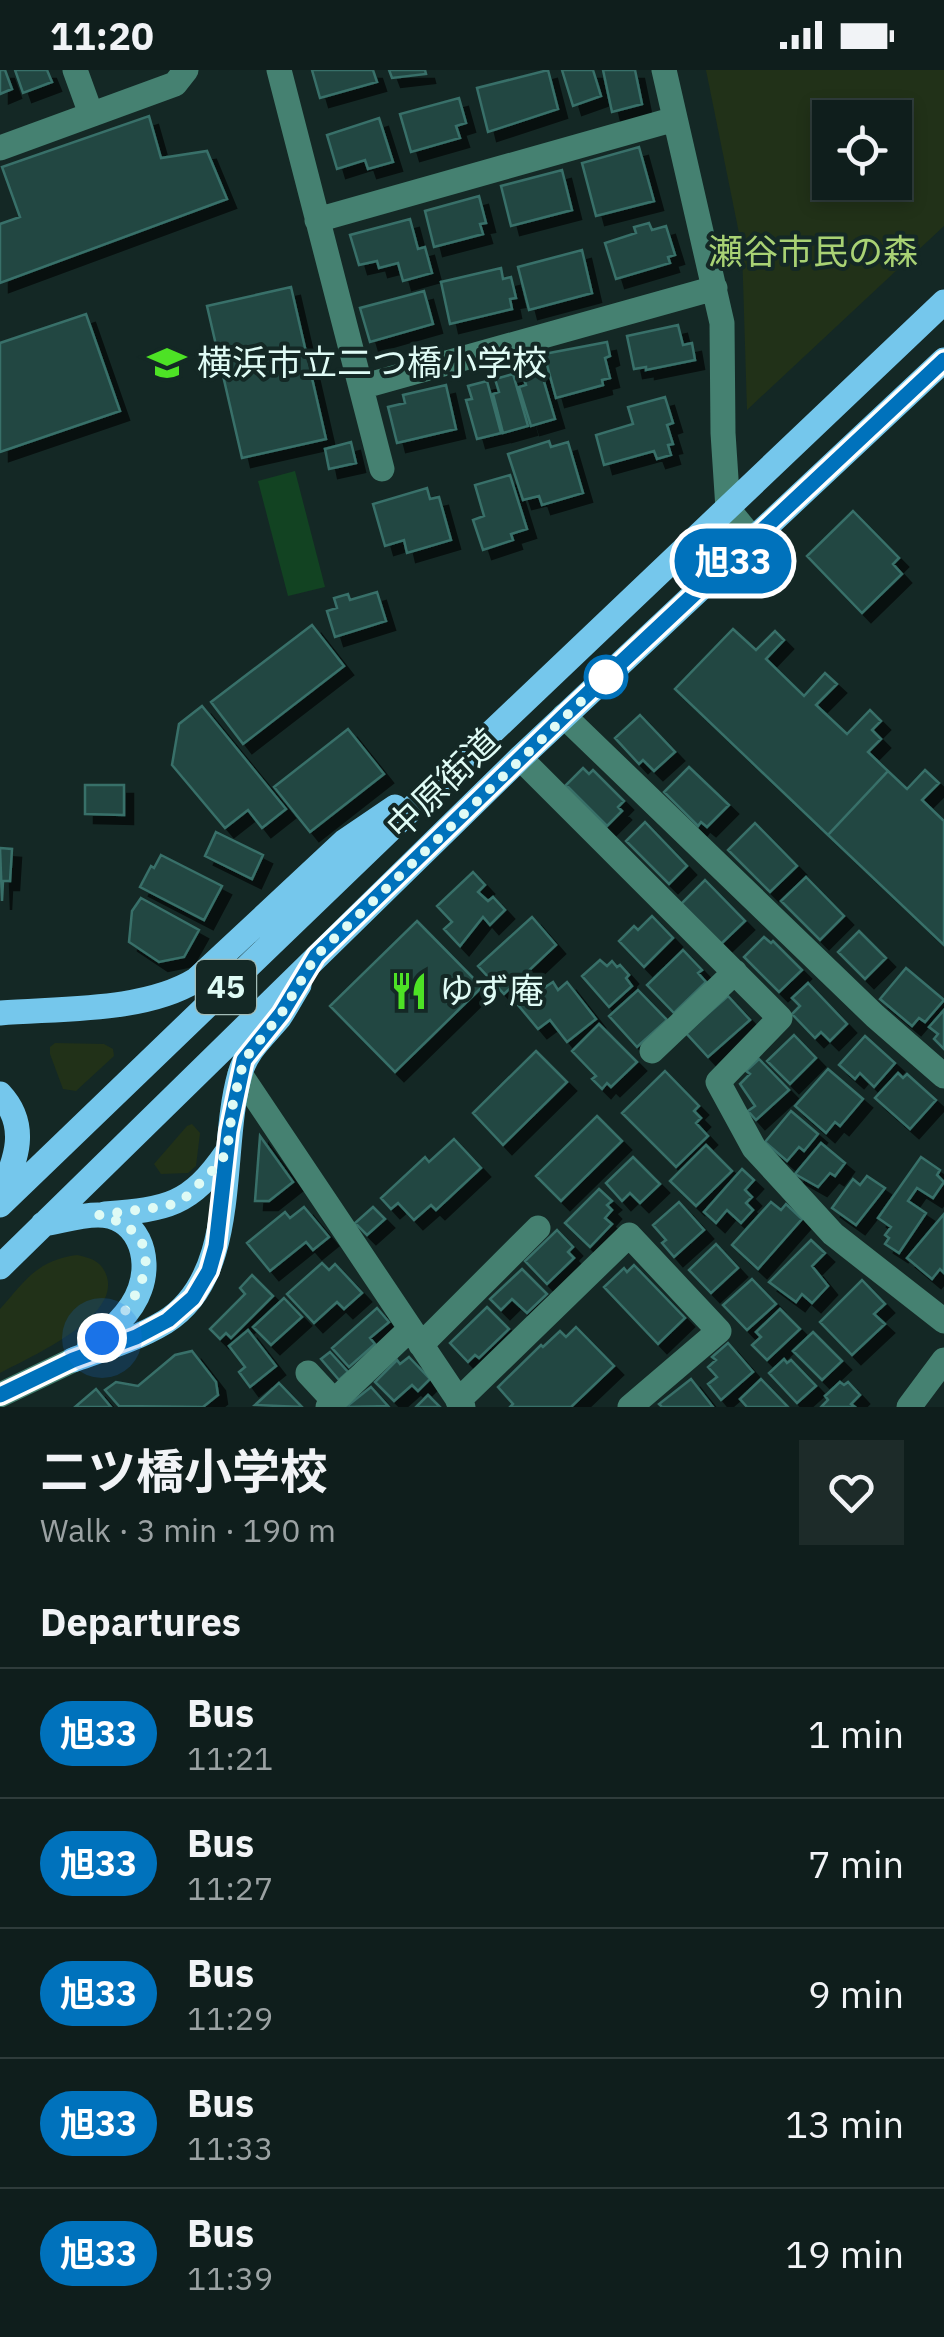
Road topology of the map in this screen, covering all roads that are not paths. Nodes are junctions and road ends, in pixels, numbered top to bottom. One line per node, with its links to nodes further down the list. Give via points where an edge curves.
1 (75, 70): 5 (street)
2 (186, 70): 5 (street, via 175,84)
3 (279, 70): 8 (street)
4 (664, 70): 6 (street)
5 (92, 114): 7 (street)
6 (675, 119): 8 (street); 9 (street)
7 (0, 148)
8 (317, 220): 12 (street)
9 (715, 288): 12 (street); 14 (street)
10 (944, 302): 14 (main road, 中原街道 / 45)
11 (944, 360): 15 (main road, 中原街道 / 45)
12 (361, 387): 13 (street)
13 (382, 469)
14 (728, 509): 15 (street); 18 (main road, 中原街道 / 45)
15 (754, 542): 16 (main road, 中原街道 / 45)
16 (564, 716): 17 (main road, 中原街道 / 45); 24 (street)
17 (520, 758): 19 (main road, 中原街道 / 45); 20 (street)
18 (452, 768): 21 (main road, via 345,841 177,992); 28 (main road, 中原街道 / 45)
19 (316, 956): 23 (main road); 30 (main road, 中原街道 / 45)
20 (735, 972): 22 (street); 33 (street, via 780,1018 718,1082 754,1148 833,1234)
21 (0, 1014)
22 (652, 1050)
23 (240, 1074): 26 (main road); 34 (street)
24 (944, 1076)
25 (0, 1094): 27 (main road, via 16,1117 18,1146)
26 (227, 1152): 29 (main road, via 206,1180 168,1206); 35 (main road, via 216,1246 193,1298 168,1320)
27 (0, 1194)
28 (0, 1205)
29 (99, 1215): 30 (main road); 35 (main road, via 134,1230 145,1266 140,1291 123,1317)
30 (43, 1224): 32 (main road, 中原街道 / 45)
31 (538, 1228): 34 (street)
32 (0, 1267)
33 (944, 1321)
34 (416, 1337): 39 (street); 40 (street)
35 (73, 1360): 38 (street)
36 (944, 1360): 42 (street)
37 (308, 1373): 39 (street)
38 (0, 1395)
39 (331, 1404)
40 (460, 1404): 41 (street, via 629,1236 719,1331)
41 (630, 1407)
42 (909, 1407)

